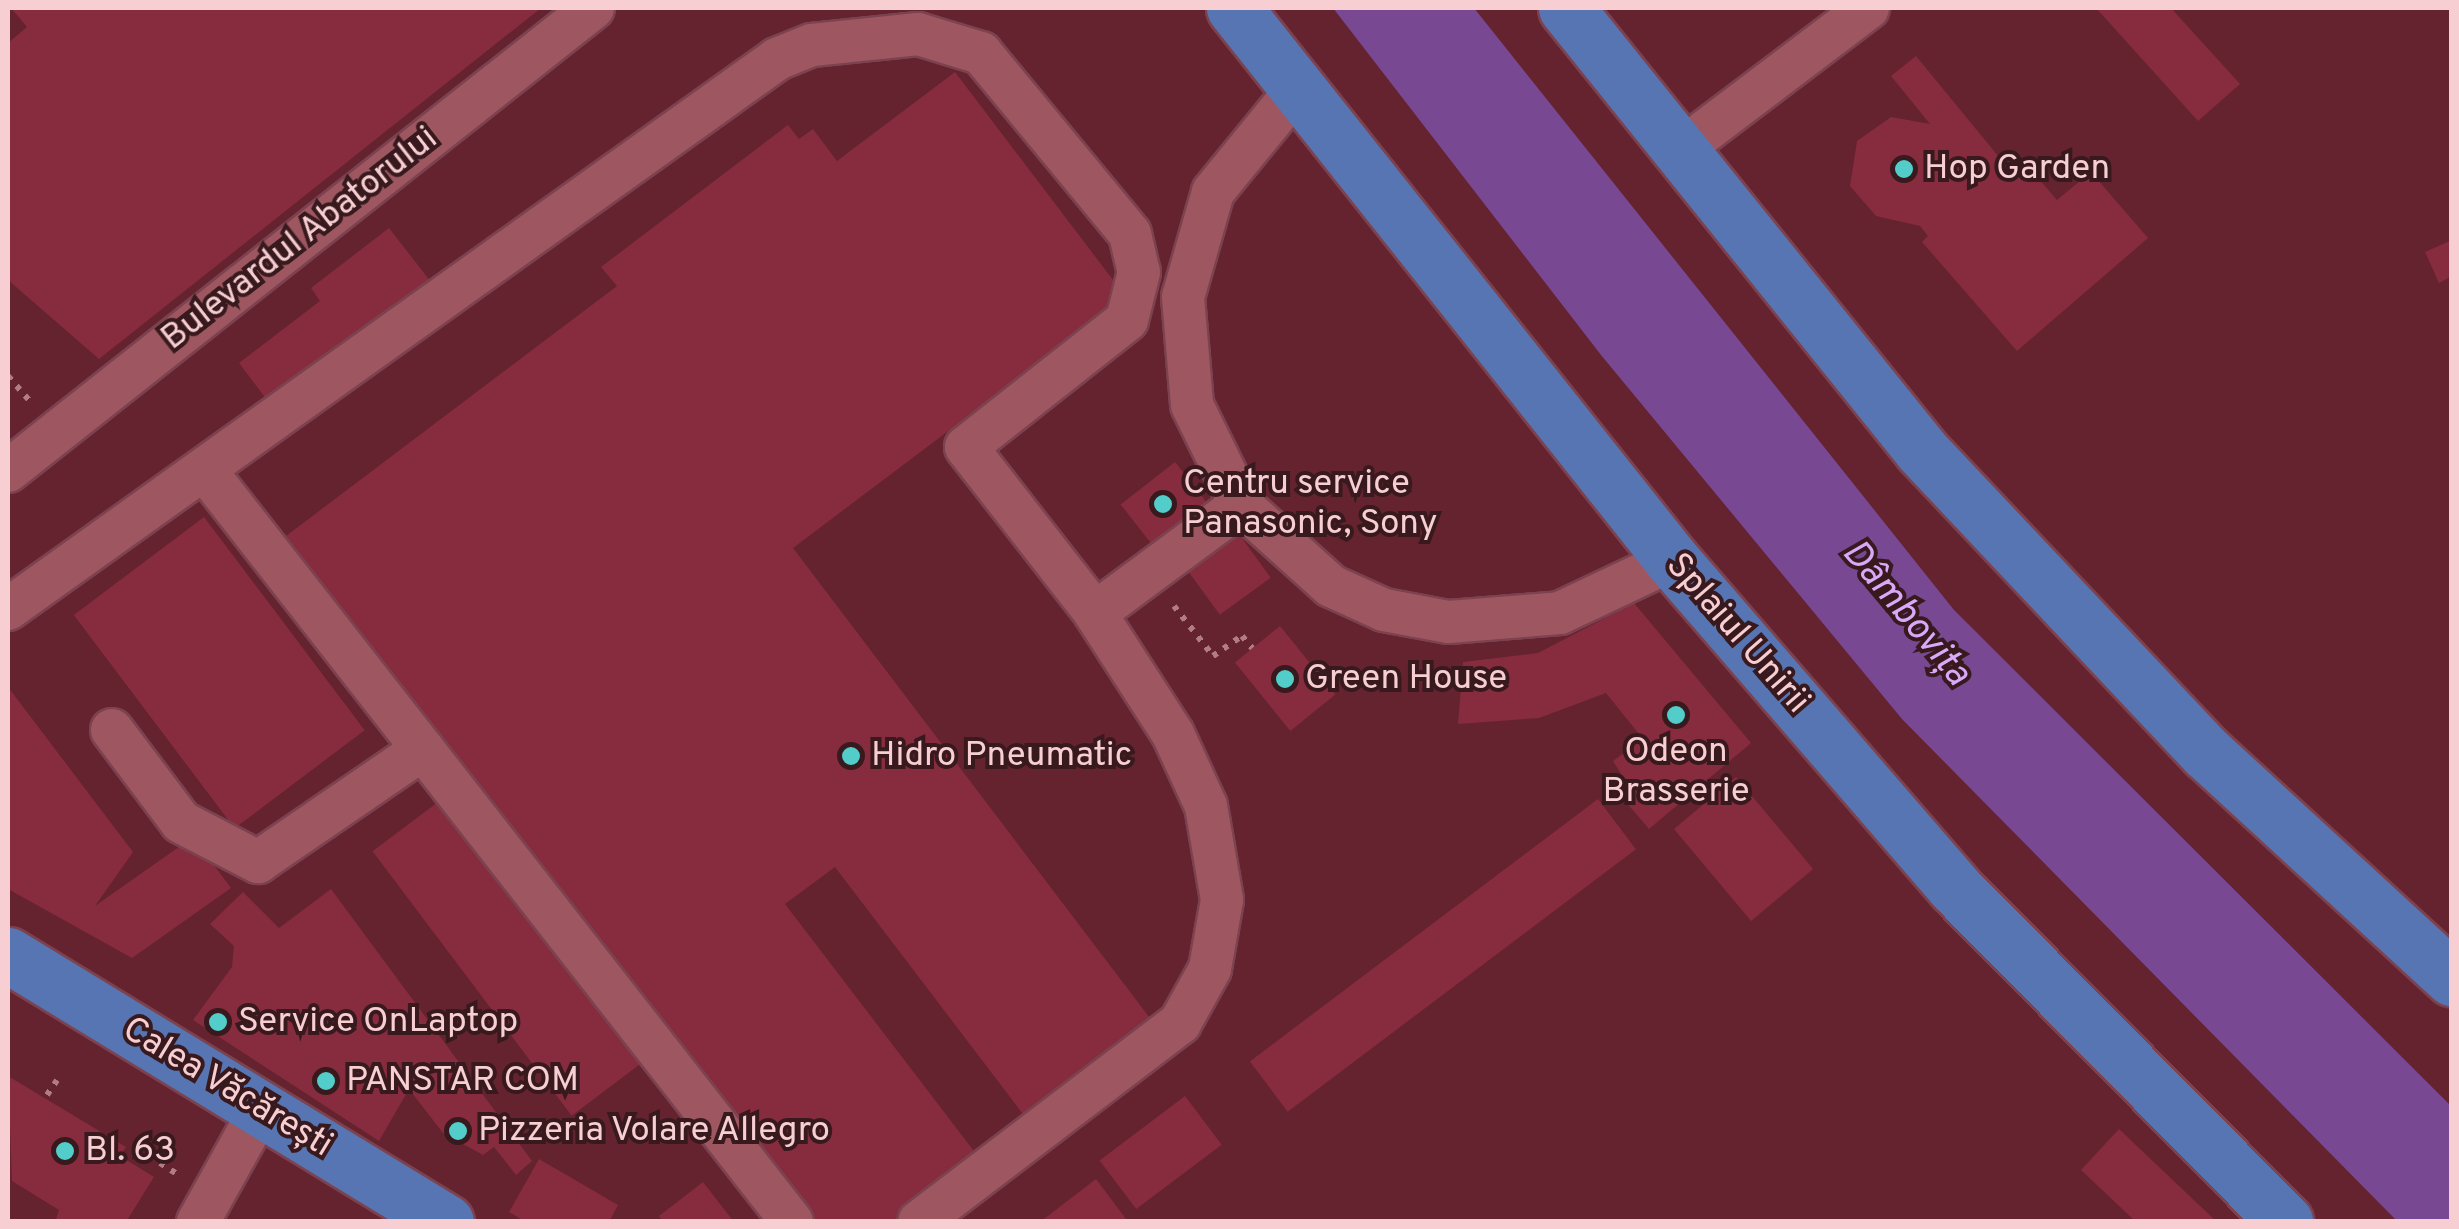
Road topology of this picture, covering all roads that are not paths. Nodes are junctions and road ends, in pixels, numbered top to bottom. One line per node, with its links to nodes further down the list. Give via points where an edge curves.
1 (593, 8): 8 (street, Bulevardul Abatorului)
2 (1234, 8): 5 (main road, Splaiul Unirii)
3 (1566, 8): 6 (main road)
4 (1868, 8): 6 (street)
5 (1297, 89): 9 (street, via 1213,192 1183,297 1192,405); 10 (main road, Splaiul Unirii)
6 (1679, 151): 16 (main road, via 1922,450 2062,602 2207,753)
7 (204, 469): 11 (street); 12 (street, via 777,59 812,45 932,36 989,58 1138,254 1127,320 966,447); 14 (street)
8 (8, 471)
9 (1241, 504): 10 (street, via 1330,586 1384,610 1449,622 1560,613); 12 (street)
10 (1672, 560): 22 (main road, Splaiul Unirii, via 1954,887)
11 (8, 608)
12 (1095, 613): 21 (street, via 1173,734 1206,806 1222,900 1210,969 1195,1004 1160,1042)
13 (112, 730): 14 (street, via 181,822 258,862)
14 (423, 750): 20 (street)
15 (8, 955): 17 (main road, Calea Văcărești)
16 (2452, 978)
17 (261, 1110): 18 (street); 19 (main road, Calea Văcărești)
18 (198, 1222)
19 (446, 1222)
20 (792, 1222)
21 (919, 1222)
22 (2285, 1222)

